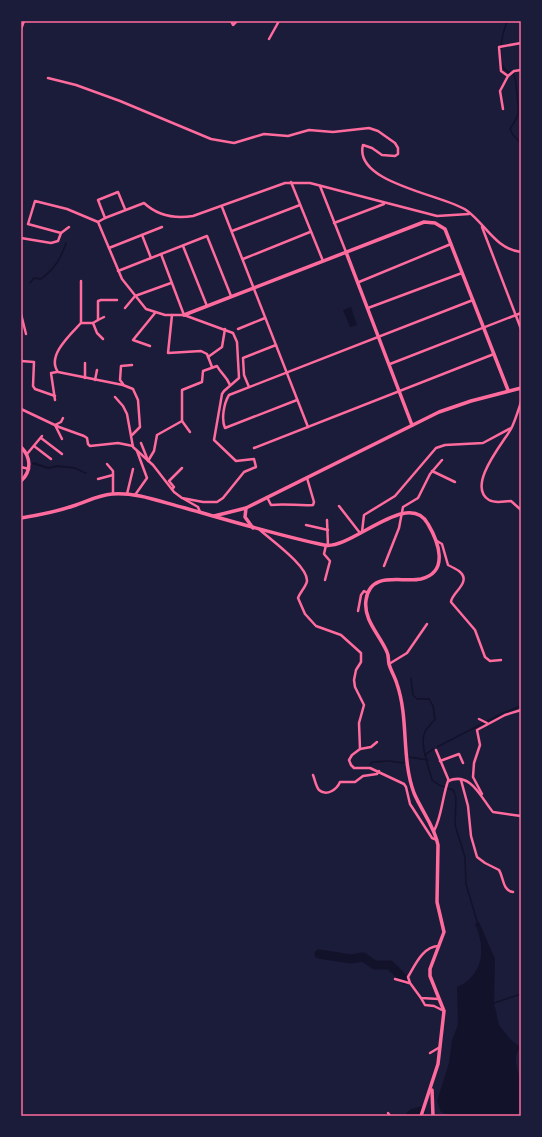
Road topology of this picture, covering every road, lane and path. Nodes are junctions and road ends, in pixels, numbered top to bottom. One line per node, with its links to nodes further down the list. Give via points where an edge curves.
1 (24, 21): 5 (street)
2 (231, 21): 3 (street, via 233,24)
3 (237, 21)
4 (279, 21): 6 (street)
5 (21, 29)
6 (269, 40)
7 (521, 43): 9 (street, via 499,47 500,68)
8 (521, 70): 9 (street)
9 (509, 75): 11 (street, via 500,91)
10 (48, 78): 18 (street, via 120,101 211,139 234,142 264,134 288,136 309,130 333,132 369,128 378,131 398,148 396,156 388,157 363,145 365,161 377,174 465,209)
11 (503, 109)
12 (291, 182): 13 (street); 15 (street); 16 (street)
13 (320, 185): 14 (street); 22 (street)
14 (385, 203): 19 (street); 22 (street)
15 (300, 205): 27 (street); 28 (street)
16 (222, 207): 17 (street, via 186,217 164,215 144,203); 27 (street)
17 (125, 209): 20 (street); 20 (street, via 118,192 98,200)
18 (470, 214): 19 (street); 24 (street)
19 (437, 216): 23 (street)
20 (105, 218): 21 (street)
21 (98, 222): 29 (street, via 67,209 35,201 28,224); 34 (street)
22 (334, 223): 35 (street)
23 (435, 223): 32 (main road, via 445,229); 35 (main road, via 424,222)
24 (481, 225): 36 (street, via 504,246); 59 (street)
25 (69, 227): 29 (street)
26 (162, 227): 30 (street)
27 (232, 231): 39 (street)
28 (310, 232): 39 (street); 40 (street)
29 (61, 233): 31 (street, via 58,241 51,243)
30 (142, 235): 34 (street); 38 (street)
31 (21, 238)
32 (451, 244): 42 (main road); 45 (street)
33 (183, 246): 37 (street); 48 (street, via 207,236); 51 (street)
34 (109, 248): 41 (street)
35 (346, 252): 40 (main road); 45 (main road)
36 (521, 252)
37 (161, 254): 38 (street); 44 (street)
38 (151, 258): 41 (street)
39 (243, 259): 46 (street)
40 (323, 262): 46 (main road)
41 (118, 271): 47 (street)
42 (462, 273): 50 (main road); 53 (street)
43 (81, 281): 63 (street)
44 (171, 282): 47 (street); 58 (street)
45 (358, 282): 53 (main road)
46 (254, 288): 48 (main road); 61 (street)
47 (135, 296): 52 (street); 54 (street, via 146,309)
48 (231, 296): 51 (main road)
49 (117, 300): 62 (street, via 98,301)
50 (473, 300): 65 (main road); 70 (street)
51 (207, 306): 58 (main road)
52 (125, 308)
53 (368, 308): 70 (main road)
54 (155, 313): 57 (street); 73 (street, via 133,340)
55 (521, 313): 59 (street)
56 (21, 314): 69 (street)
57 (172, 315): 58 (street); 75 (street, via 168,353 200,351)
58 (184, 315): 66 (street)
59 (515, 315): 65 (street); 68 (street)
60 (104, 318): 62 (street)
61 (265, 318): 67 (street); 72 (street)
62 (98, 320): 64 (street)
63 (81, 323): 64 (street); 82 (street, via 60,348 55,363)
64 (93, 323): 71 (street)
65 (484, 327): 74 (main road); 78 (street)
66 (225, 328): 75 (street, via 222,347); 87 (street, via 233,333 237,342 239,378)
67 (238, 329)
68 (521, 330)
69 (26, 334)
70 (379, 336): 78 (main road); 83 (street)
71 (103, 339)
72 (276, 345): 83 (street); 88 (street, via 243,358 244,375)
73 (150, 346)
74 (495, 354): 90 (main road); 91 (street)
75 (208, 357): 80 (street)
76 (21, 361): 82 (street, via 34,362 33,386 55,398 51,373)
77 (85, 363): 84 (street)
78 (390, 364): 91 (main road)
79 (132, 365): 86 (street, via 121,366 120,380)
80 (212, 367): 87 (street, via 217,366); 97 (street, via 203,371 202,382 182,390)
81 (97, 370): 85 (street)
82 (57, 372): 84 (street)
83 (287, 372): 88 (street); 93 (street)
84 (85, 378): 85 (street)
85 (95, 380): 86 (street)
86 (123, 385): 103 (street, via 134,391 139,405 140,427)
87 (230, 385): 132 (street, via 222,394 214,440 236,460 254,459 256,467 244,472 217,502)
88 (249, 387): 93 (street, via 229,395 226,400 223,423 225,428)
89 (521, 388): 90 (main road)
90 (508, 390): 99 (main road, via 452,407)
91 (400, 392): 99 (main road); 100 (street)
92 (115, 396): 103 (street, via 123,406)
93 (297, 400): 100 (street)
94 (521, 402): 101 (street)
95 (21, 409): 98 (street)
96 (63, 418): 98 (street)
97 (182, 420): 102 (street); 114 (street, via 157,435 154,451)
98 (55, 425): 104 (street); 108 (street, via 87,437 90,446 118,443)
99 (412, 425): 123 (main road)
100 (308, 427): 109 (street)
101 (511, 428): 135 (street, via 492,456 483,477 483,490 488,500 511,501); 145 (street, via 483,443 445,445 436,448 395,496 364,515)
102 (190, 432)
103 (132, 435): 108 (street)
104 (62, 439)
105 (141, 443): 114 (street)
106 (34, 446): 111 (street); 112 (street, via 41,437); 113 (street)
107 (21, 447): 111 (main road)
108 (133, 447): 110 (street)
109 (254, 448)
110 (137, 450): 114 (street); 130 (street, via 147,478)
111 (27, 454): 119 (main road)
112 (62, 454)
113 (51, 459)
114 (148, 460): 127 (street)
115 (442, 460): 121 (street)
116 (107, 464): 122 (street, via 113,470)
117 (21, 467): 119 (street)
118 (182, 468): 127 (street, via 169,481 174,487)
119 (29, 469): 125 (main road)
120 (133, 469): 129 (street)
121 (432, 471): 126 (street); 137 (street, via 418,498 403,507)
122 (113, 475): 124 (street); 128 (street)
123 (307, 478): 131 (main road); 131 (street, via 313,505 272,505)
124 (98, 479)
125 (21, 481)
126 (455, 482)
127 (172, 489): 132 (street)
128 (113, 494): 129 (main road); 139 (main road, via 54,512)
129 (127, 494): 130 (main road)
130 (135, 495): 136 (main road)
131 (267, 497): 134 (main road)
132 (182, 498): 136 (street, via 198,507)
133 (339, 506): 145 (street)
134 (246, 508): 138 (main road); 142 (main road, via 245,517)
135 (521, 510)
136 (200, 512): 138 (main road)
137 (401, 514): 145 (main road); 146 (main road, via 411,513 425,519); 148 (street, via 399,528)
138 (214, 516): 142 (main road)
139 (21, 518)
140 (327, 520): 144 (street)
141 (306, 525): 144 (street)
142 (253, 528): 143 (main road)
143 (260, 530): 147 (main road); 159 (street, via 294,559 305,573 307,581 298,598 308,619 319,628 341,635 360,653 361,662 354,680 364,705 359,723)
144 (328, 530): 147 (street)
145 (361, 533): 147 (main road)
146 (436, 541): 150 (main road, via 439,563 429,575 418,579 384,580); 153 (street, via 442,544 448,565 461,572 463,577 461,588 451,598 451,602 475,630 484,657 490,661)
147 (327, 546): 149 (street, via 324,554 330,561)
148 (384, 566)
149 (325, 580)
150 (368, 593): 151 (street, via 364,591 361,595); 154 (main road, via 366,612 388,654)
151 (358, 611)
152 (427, 624): 154 (street, via 407,653)
153 (501, 660)
154 (389, 664): 169 (main road, via 402,701 409,777 414,793)
155 (521, 710): 157 (street)
156 (479, 719): 157 (street)
157 (487, 724): 167 (street, via 477,730 480,745 473,773)
158 (377, 742): 159 (street)
159 (360, 750): 163 (street, via 352,755 350,765 354,768)
160 (436, 750): 161 (street)
161 (440, 761): 162 (street, via 459,754); 166 (street)
162 (463, 763)
163 (379, 771): 164 (street, via 363,776 355,782 340,782 336,789 328,792 321,792 318,789); 170 (street, via 404,784 410,804 432,838)
164 (313, 775)
165 (461, 780): 166 (street); 167 (street, via 475,787); 171 (street, via 477,856 486,864 501,871 504,885)
166 (449, 781): 169 (street)
167 (482, 796): 168 (street, via 493,812)
168 (521, 816)
169 (434, 832): 170 (main road)
170 (437, 840): 172 (main road, via 437,902 444,930)
171 (513, 892)
172 (440, 946): 174 (street, via 423,953 408,977); 176 (main road, via 430,968 430,976)
173 (395, 979): 174 (street)
174 (409, 983): 175 (street)
175 (421, 998): 176 (street); 177 (street, via 424,1005)
176 (440, 999): 177 (main road)
177 (444, 1011): 178 (main road)
178 (440, 1046): 179 (street); 180 (main road)
179 (430, 1053)
180 (432, 1086): 181 (main road); 182 (main road)
181 (421, 1116)
182 (433, 1116)

